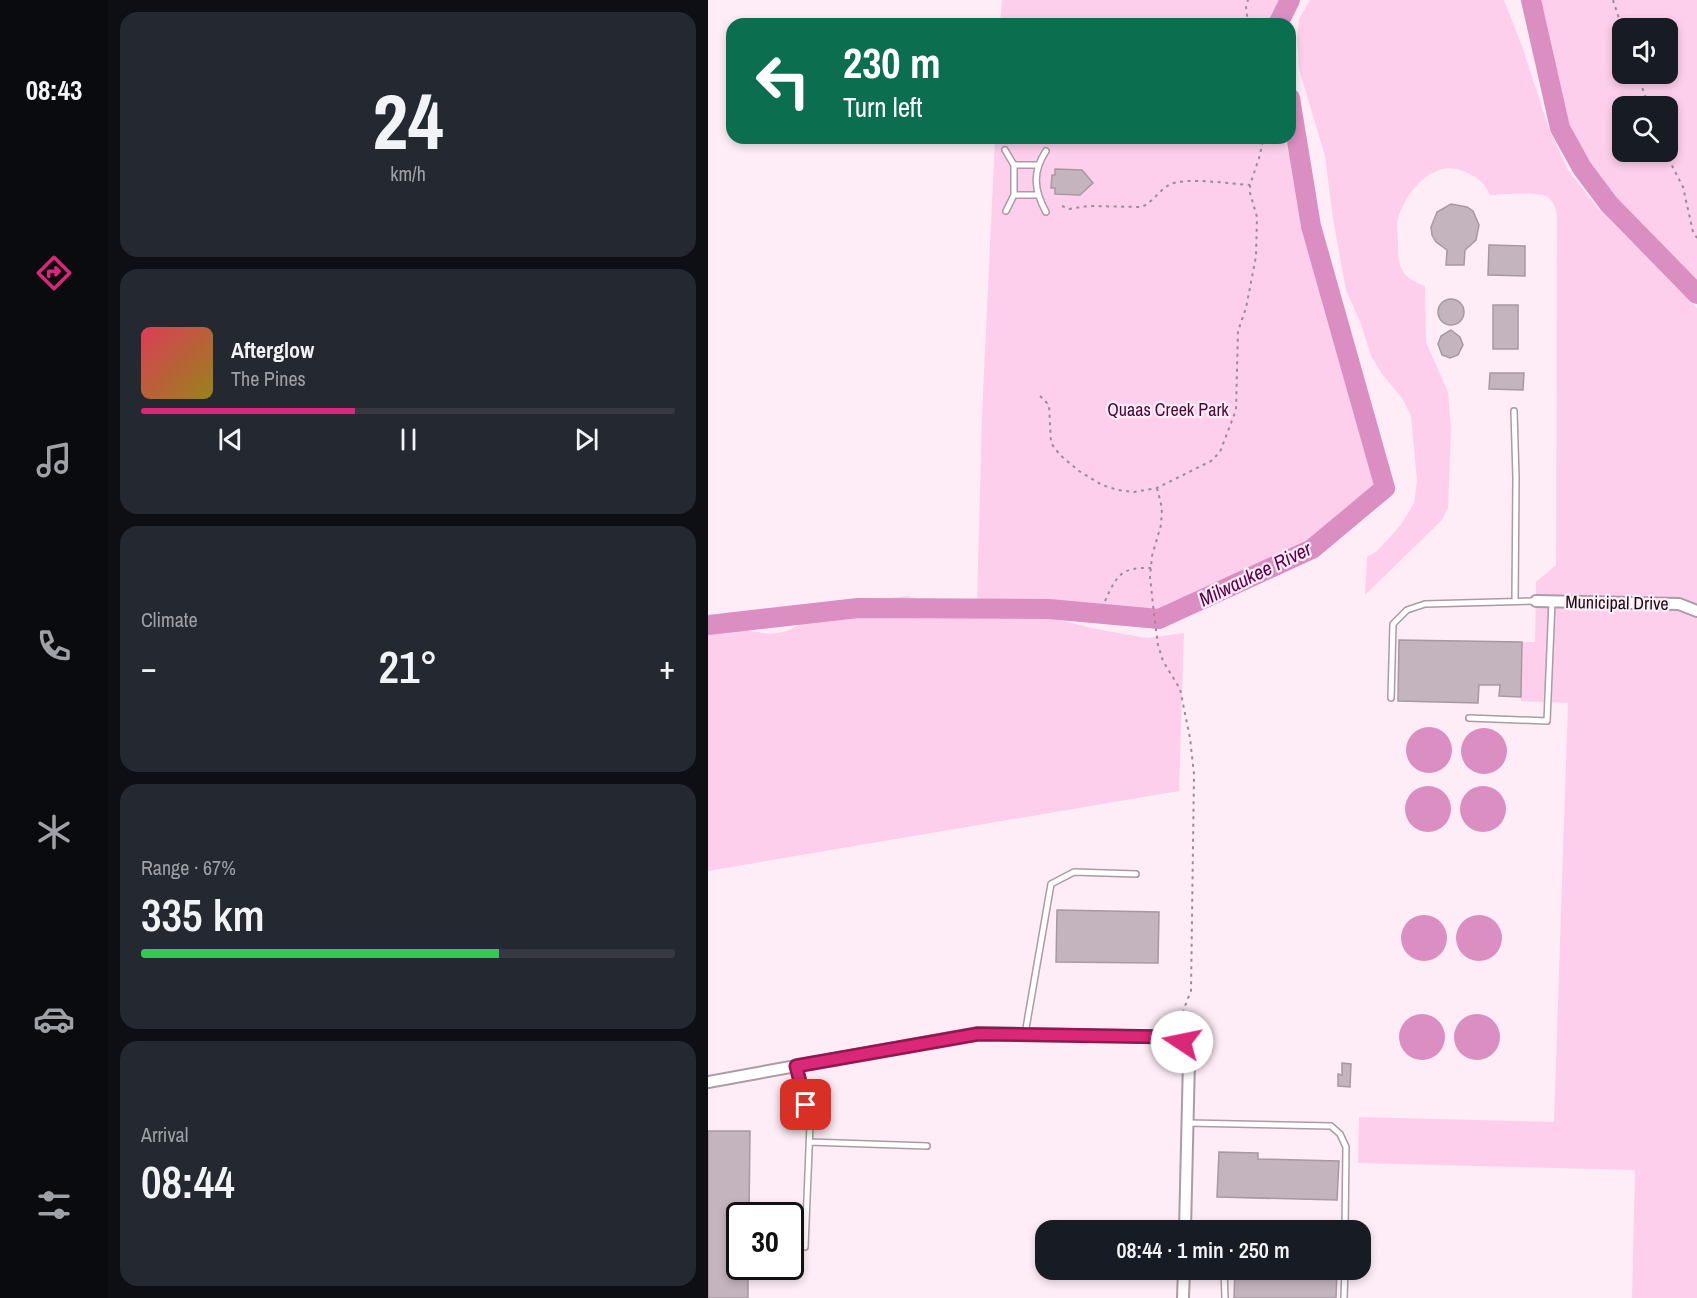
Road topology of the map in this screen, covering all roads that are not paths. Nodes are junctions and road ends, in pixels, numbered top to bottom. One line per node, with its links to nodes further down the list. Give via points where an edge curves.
1 (1005, 150): 3 (lane)
2 (1046, 151): 4 (lane)
3 (1014, 165): 4 (lane); 5 (lane)
4 (1037, 165): 6 (lane)
5 (1014, 195): 6 (lane); 7 (lane)
6 (1037, 195): 8 (lane)
7 (1005, 212)
8 (1046, 212)
9 (1514, 411): 12 (lane)
10 (1536, 601): 11 (street, Municipal Drive); 12 (lane)
11 (1552, 601): 13 (street, Municipal Drive, via 1679,604); 15 (lane, via 1547,721)
12 (1515, 602): 14 (lane, via 1425,604 1407,610 1393,624)
13 (1697, 611)
14 (1391, 698)
15 (1469, 718)
16 (1136, 874): 17 (lane, via 1074,872 1051,884)
17 (1026, 1034): 18 (street, via 978,1034); 20 (street, via 1177,1040 1187,1049 1189,1059)
18 (796, 1066): 19 (street); 21 (lane, via 810,1125)
19 (708, 1082)
20 (1188, 1123): 23 (street); 24 (lane, via 1331,1126 1346,1147)
21 (810, 1142): 22 (lane); 25 (lane)
22 (927, 1146)
23 (1185, 1220)
24 (1345, 1220)
25 (805, 1247)
26 (1184, 1280): 29 (street)
27 (1224, 1280): 30 (lane)
28 (1345, 1280): 31 (lane)
29 (1183, 1298)
30 (1225, 1298)
31 (1344, 1298)

